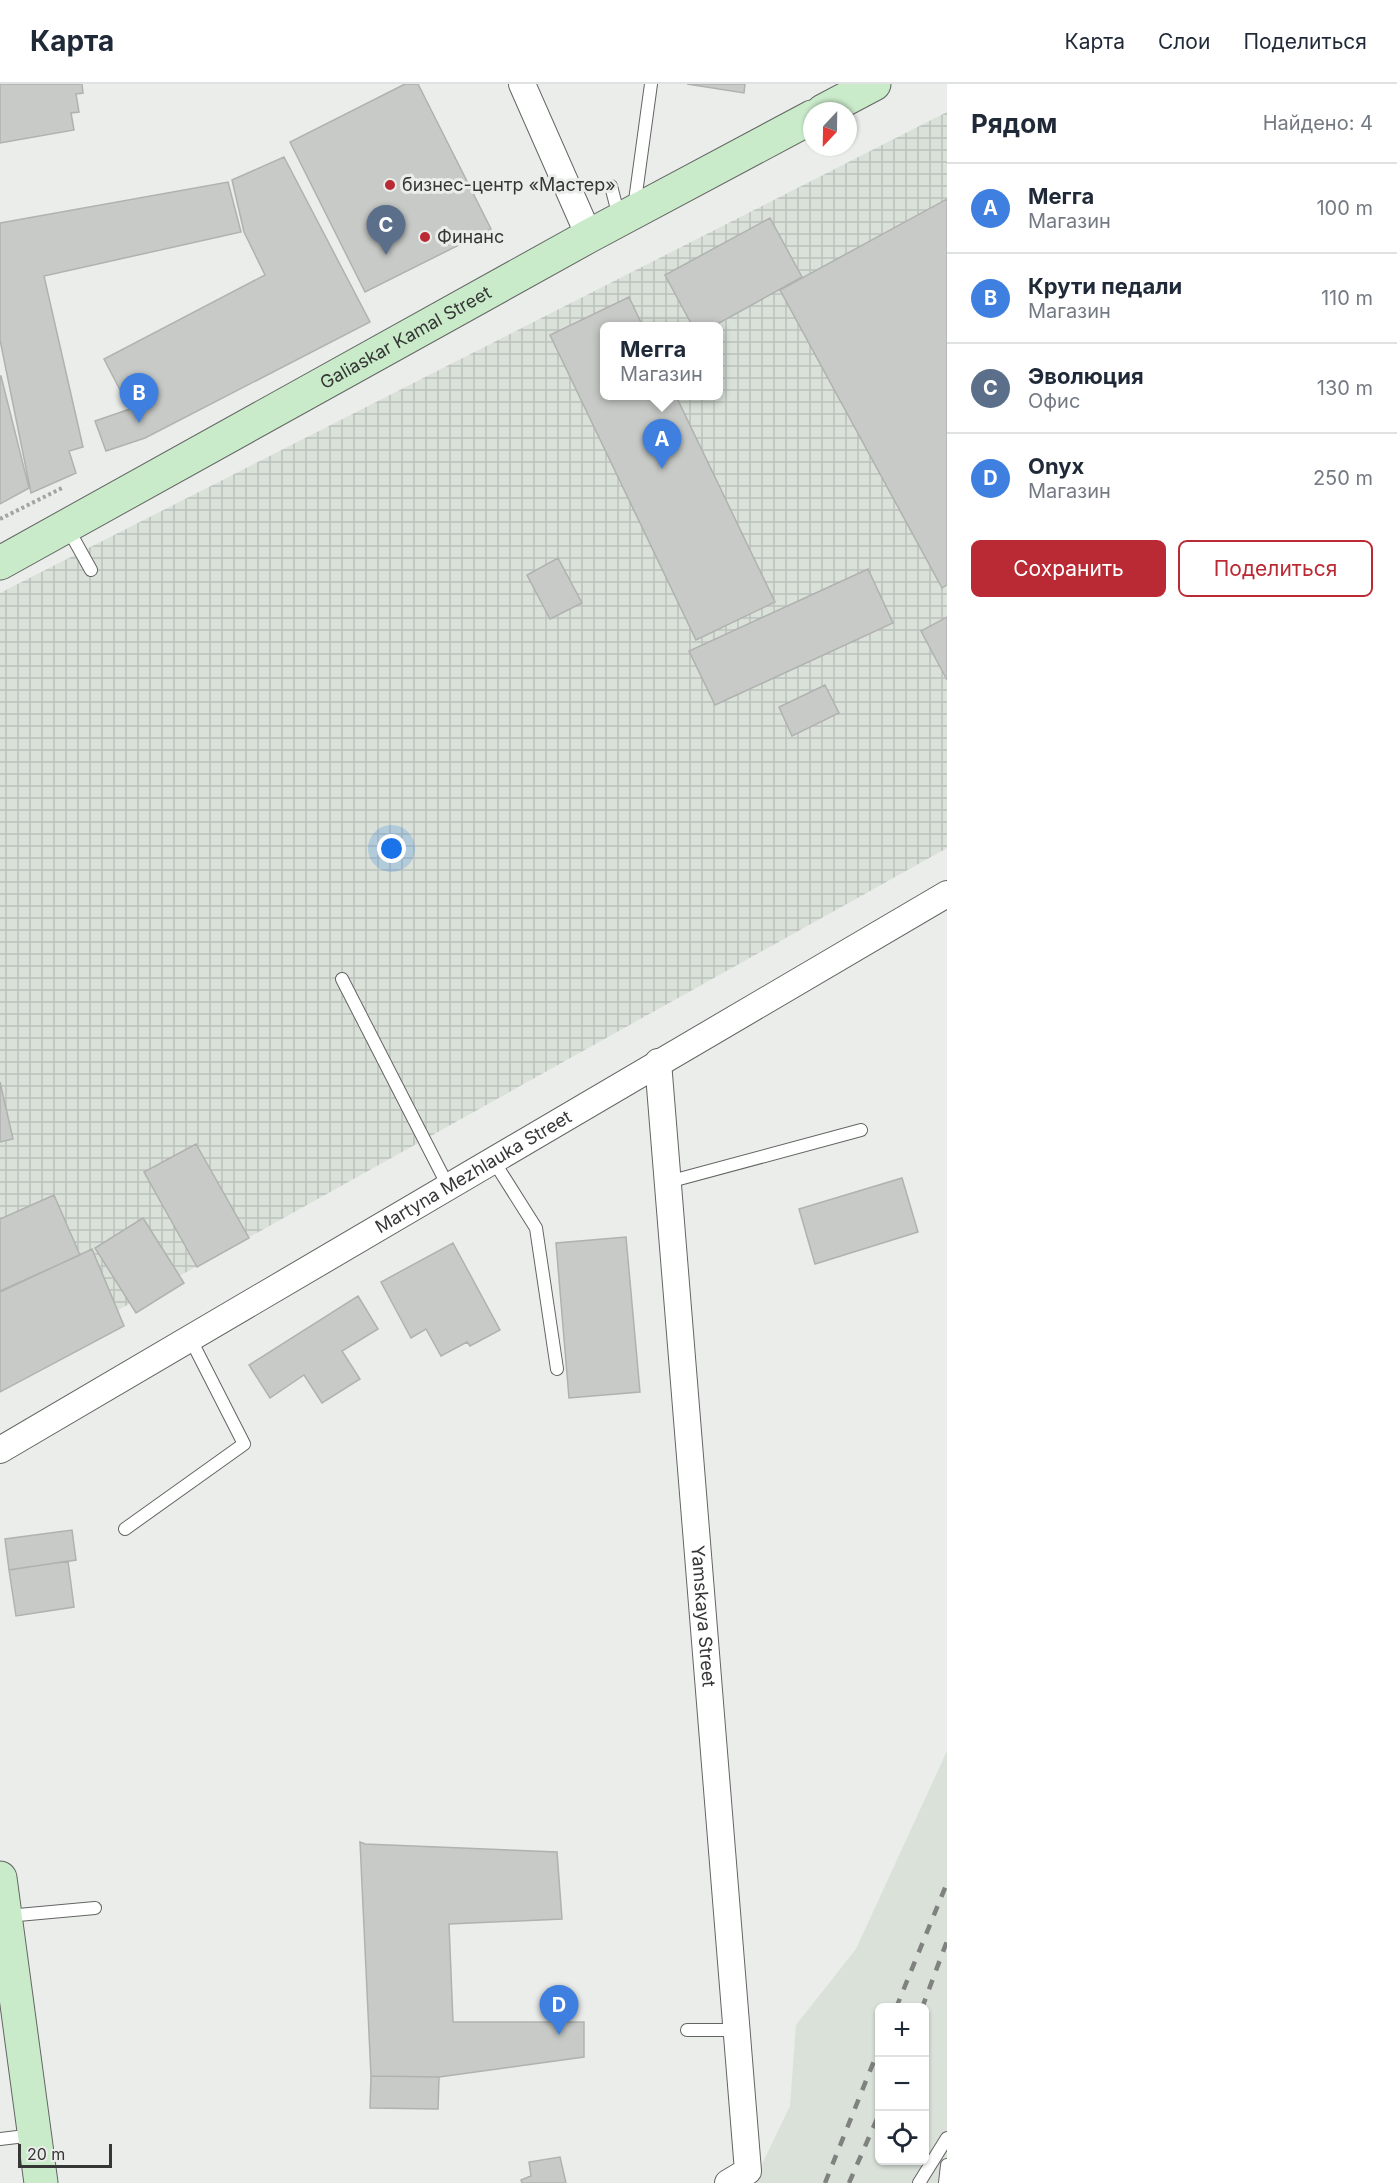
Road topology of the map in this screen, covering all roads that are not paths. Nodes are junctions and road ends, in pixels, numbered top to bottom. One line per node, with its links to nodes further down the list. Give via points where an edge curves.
1 (522, 84): 8 (street)
2 (651, 84): 7 (lane)
3 (874, 84): 4 (street)
4 (840, 102)
5 (803, 122): 7 (street, Galiaskar Kamal Street)
6 (611, 186): 7 (lane)
7 (626, 216): 8 (street, Galiaskar Kamal Street)
8 (589, 236): 9 (street, Galiaskar Kamal Street)
9 (67, 526): 10 (street, Galiaskar Kamal Street); 11 (lane)
10 (0, 564)
11 (91, 570)
12 (947, 894): 14 (street, Martyna Mezhlauka Street)
13 (342, 979): 18 (lane)
14 (658, 1062): 16 (street, Martyna Mezhlauka Street); 17 (street, Yamskaya Street)
15 (861, 1130): 17 (lane)
16 (494, 1160): 18 (street, Martyna Mezhlauka Street); 20 (lane, via 536,1228)
17 (668, 1182): 27 (street, Yamskaya Street)
18 (448, 1186): 19 (street, Martyna Mezhlauka Street)
19 (190, 1338): 21 (street, Martyna Mezhlauka Street); 22 (lane, via 244,1444)
20 (558, 1369)
21 (0, 1450)
22 (125, 1529)
23 (0, 1878): 25 (street)
24 (95, 1908): 25 (lane)
25 (5, 1937): 28 (street)
26 (687, 2030): 27 (lane)
27 (736, 2030): 32 (street, Yamskaya Street)
28 (34, 2135): 30 (lane); 33 (street)
29 (947, 2138): 34 (lane)
30 (0, 2139)
31 (947, 2165): 35 (lane)
32 (738, 2177)
33 (41, 2183)
34 (919, 2183)
35 (945, 2183)

